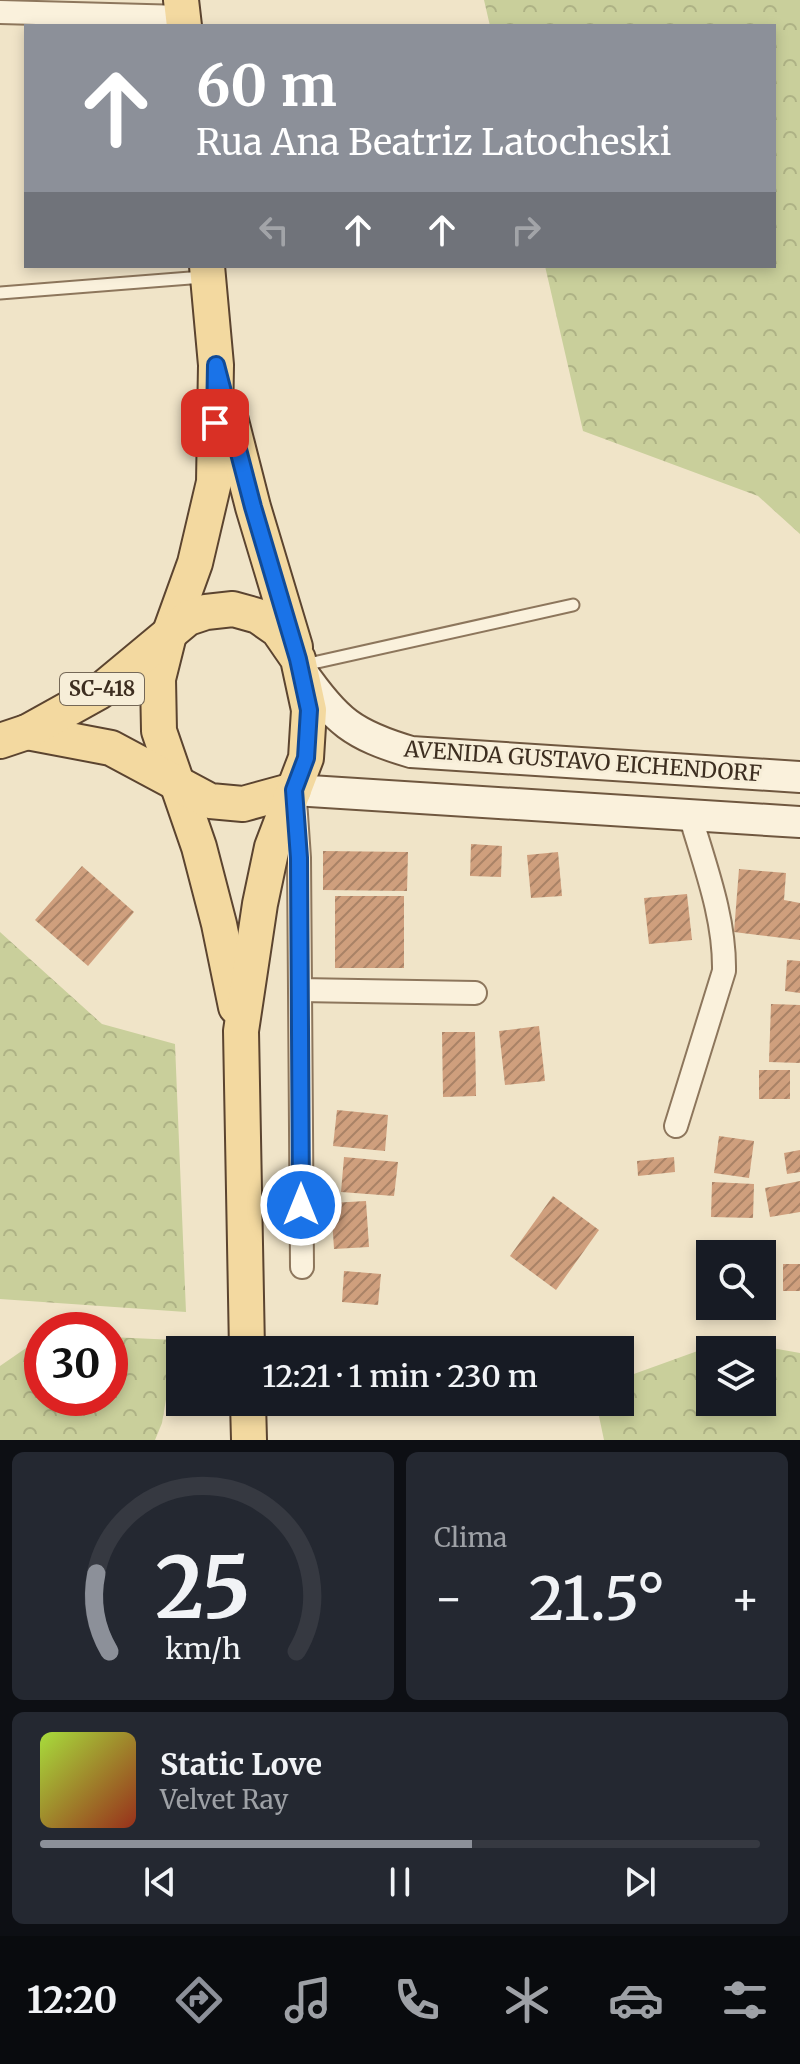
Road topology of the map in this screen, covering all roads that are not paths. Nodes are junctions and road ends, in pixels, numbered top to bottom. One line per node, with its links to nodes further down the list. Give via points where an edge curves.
1 (0, 12): 2 (street)
2 (183, 14)
3 (207, 272): 4 (lane); 5 (main road)
4 (0, 293)
5 (216, 365): 7 (main road, via 214,482 195,563); 8 (main road)
6 (573, 605): 8 (lane)
7 (169, 635): 8 (main road, via 188,618 233,609 258,616 278,630); 9 (main road, SC-418, via 99,692); 11 (main road, via 158,679 159,731)
8 (300, 665): 10 (street, AVENIDA GUSTAVO EICHENDORF, via 340,721 373,741 411,752); 12 (main road, via 309,710 306,758)
9 (14, 737): 11 (main road, SC-418, via 111,748)
10 (800, 777)
11 (174, 780): 12 (main road, via 210,801 243,804); 19 (main road, via 199,847)
12 (294, 790): 13 (street, AVENIDA GUSTAVO EICHENDORF); 15 (main road, via 272,847); 16 (street)
13 (690, 815): 14 (street, AVENIDA GUSTAVO EICHENDORF); 20 (street, via 720,920 724,971)
14 (800, 822)
15 (260, 904): 16 (street); 19 (main road)
16 (299, 920): 17 (street)
17 (300, 990): 18 (street); 21 (street)
18 (475, 993)
19 (241, 1031): 22 (main road)
20 (676, 1126)
21 (302, 1267)
22 (247, 1336)
23 (248, 1416): 24 (main road)
24 (249, 1440)

